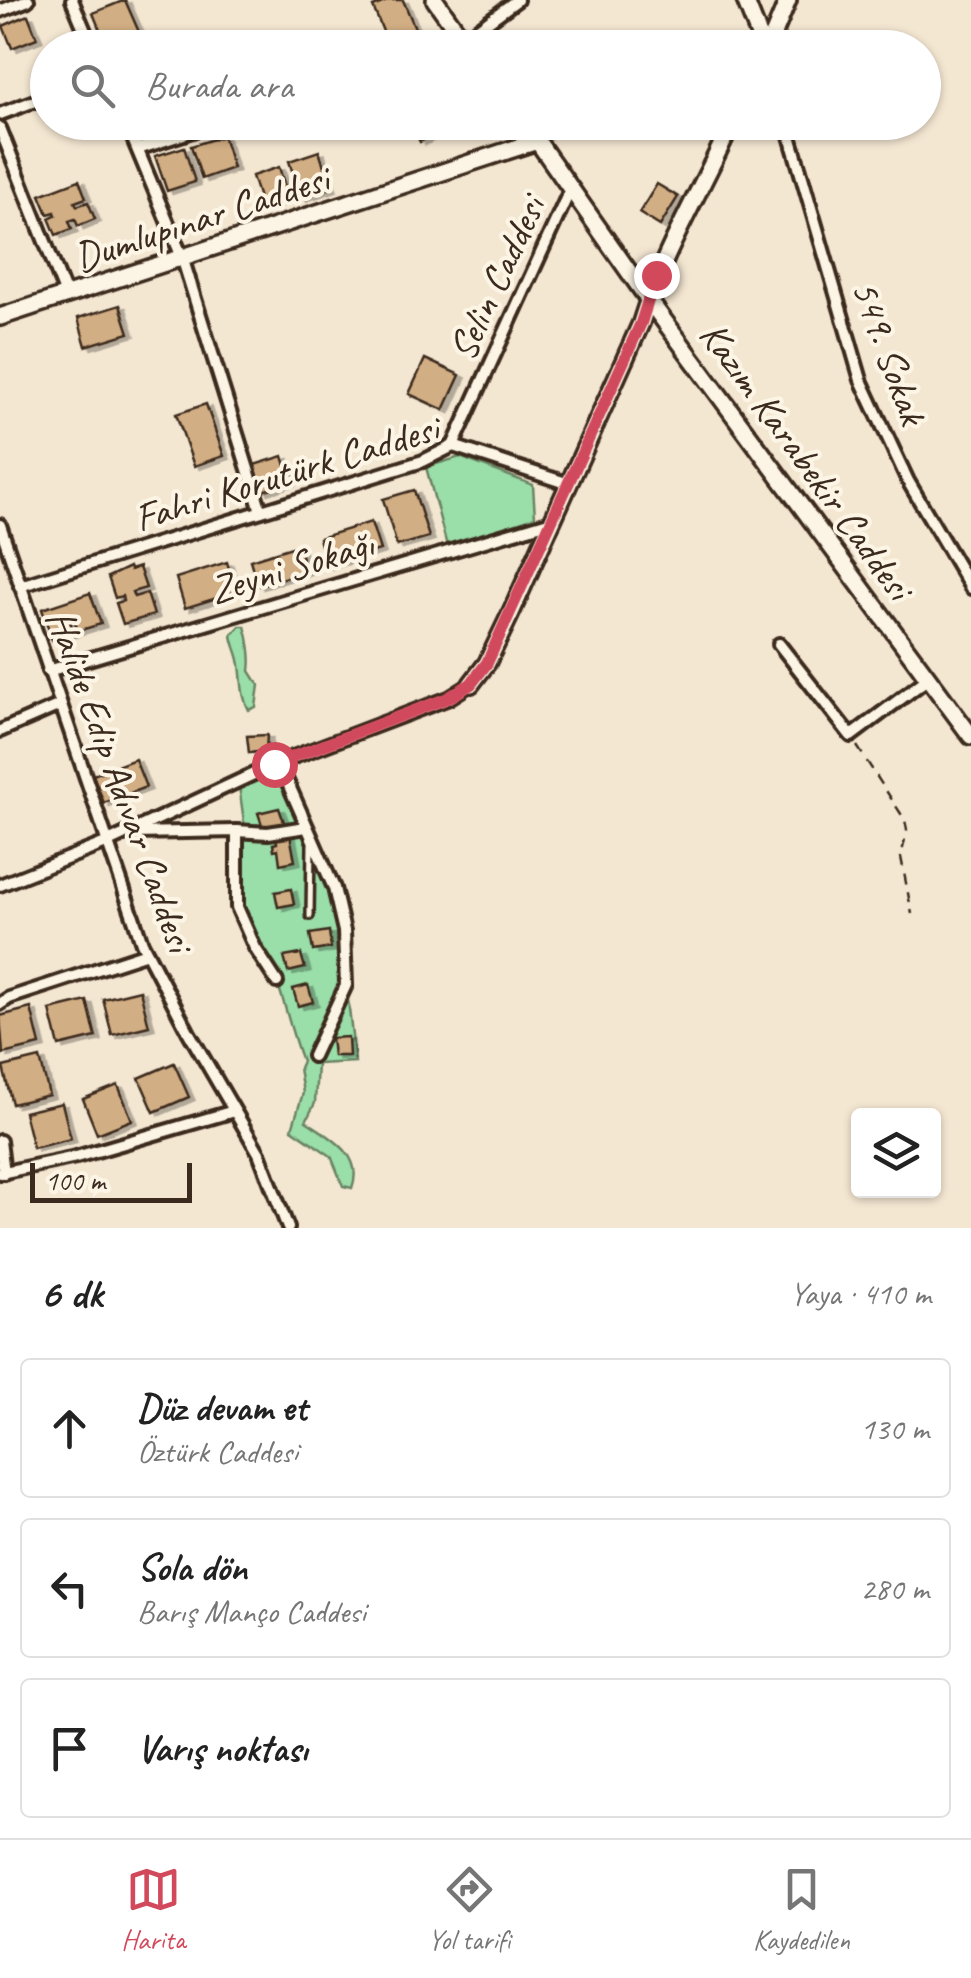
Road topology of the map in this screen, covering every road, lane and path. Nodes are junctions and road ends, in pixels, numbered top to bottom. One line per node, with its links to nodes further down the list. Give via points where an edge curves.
1 (28, 0): 7 (street)
2 (72, 0): 8 (street)
3 (434, 0): 9 (street)
4 (517, 0): 10 (street)
5 (746, 0): 11 (street)
6 (788, 0): 12 (street)
7 (0, 11)
8 (84, 30)
9 (456, 30)
10 (482, 30)
11 (758, 30)
12 (774, 30)
13 (30, 103): 14 (street)
14 (0, 114)
15 (0, 128): 24 (street)
16 (134, 140): 21 (street)
17 (167, 140): 21 (street)
18 (724, 140): 25 (street)
19 (791, 140): 33 (street, 549. Sokak, via 861,380 908,481)
20 (537, 141): 22 (street, Kazım Karabekir Caddesi); 23 (street, Dumlupınar Caddesi)
21 (138, 150): 23 (street)
22 (570, 190): 25 (street, Kazım Karabekir Caddesi); 27 (street, Selin Caddesi)
23 (182, 257): 24 (street, Dumlupınar Caddesi); 29 (street)
24 (66, 296): 26 (street, Dumlupınar Caddesi)
25 (648, 299): 28 (street); 36 (street, Kazım Karabekir Caddesi)
26 (0, 317)
27 (453, 446): 28 (street, Fahri Korutürk Caddesi); 29 (street, Fahri Korutürk Caddesi)
28 (569, 484): 30 (street)
29 (261, 511): 32 (street, Fahri Korutürk Caddesi)
30 (552, 521): 35 (street, Zeyni Sokağı); 37 (street)
31 (0, 525): 32 (street, Halide Edip Adıvar Caddesi)
32 (20, 586): 35 (street, Halide Edip Adıvar Caddesi)
33 (971, 588)
34 (779, 644): 40 (street)
35 (48, 671): 38 (street, Halide Edip Adıvar Caddesi)
36 (928, 679): 40 (street); 41 (street, Kazım Karabekir Caddesi)
37 (471, 684): 42 (street)
38 (60, 705): 39 (street); 46 (street, Halide Edip Adıvar Caddesi)
39 (0, 732)
40 (851, 736): 48 (path, via 905,820 903,873)
41 (971, 736)
42 (274, 764): 44 (street); 45 (street)
43 (236, 831): 44 (street); 45 (street); 51 (street, via 237,907)
44 (309, 832): 49 (lane); 53 (street, via 342,911 346,985)
45 (128, 833): 46 (street)
46 (106, 844): 47 (street); 50 (street, Halide Edip Adıvar Caddesi)
47 (0, 885)
48 (912, 914)
49 (310, 916)
50 (147, 954): 52 (street); 54 (street, Halide Edip Adıvar Caddesi)
51 (277, 982)
52 (0, 1004)
53 (313, 1056)
54 (234, 1111): 56 (street); 57 (street, Halide Edip Adıvar Caddesi, via 259,1152)
55 (0, 1141): 56 (street)
56 (2, 1173)
57 (288, 1228)

